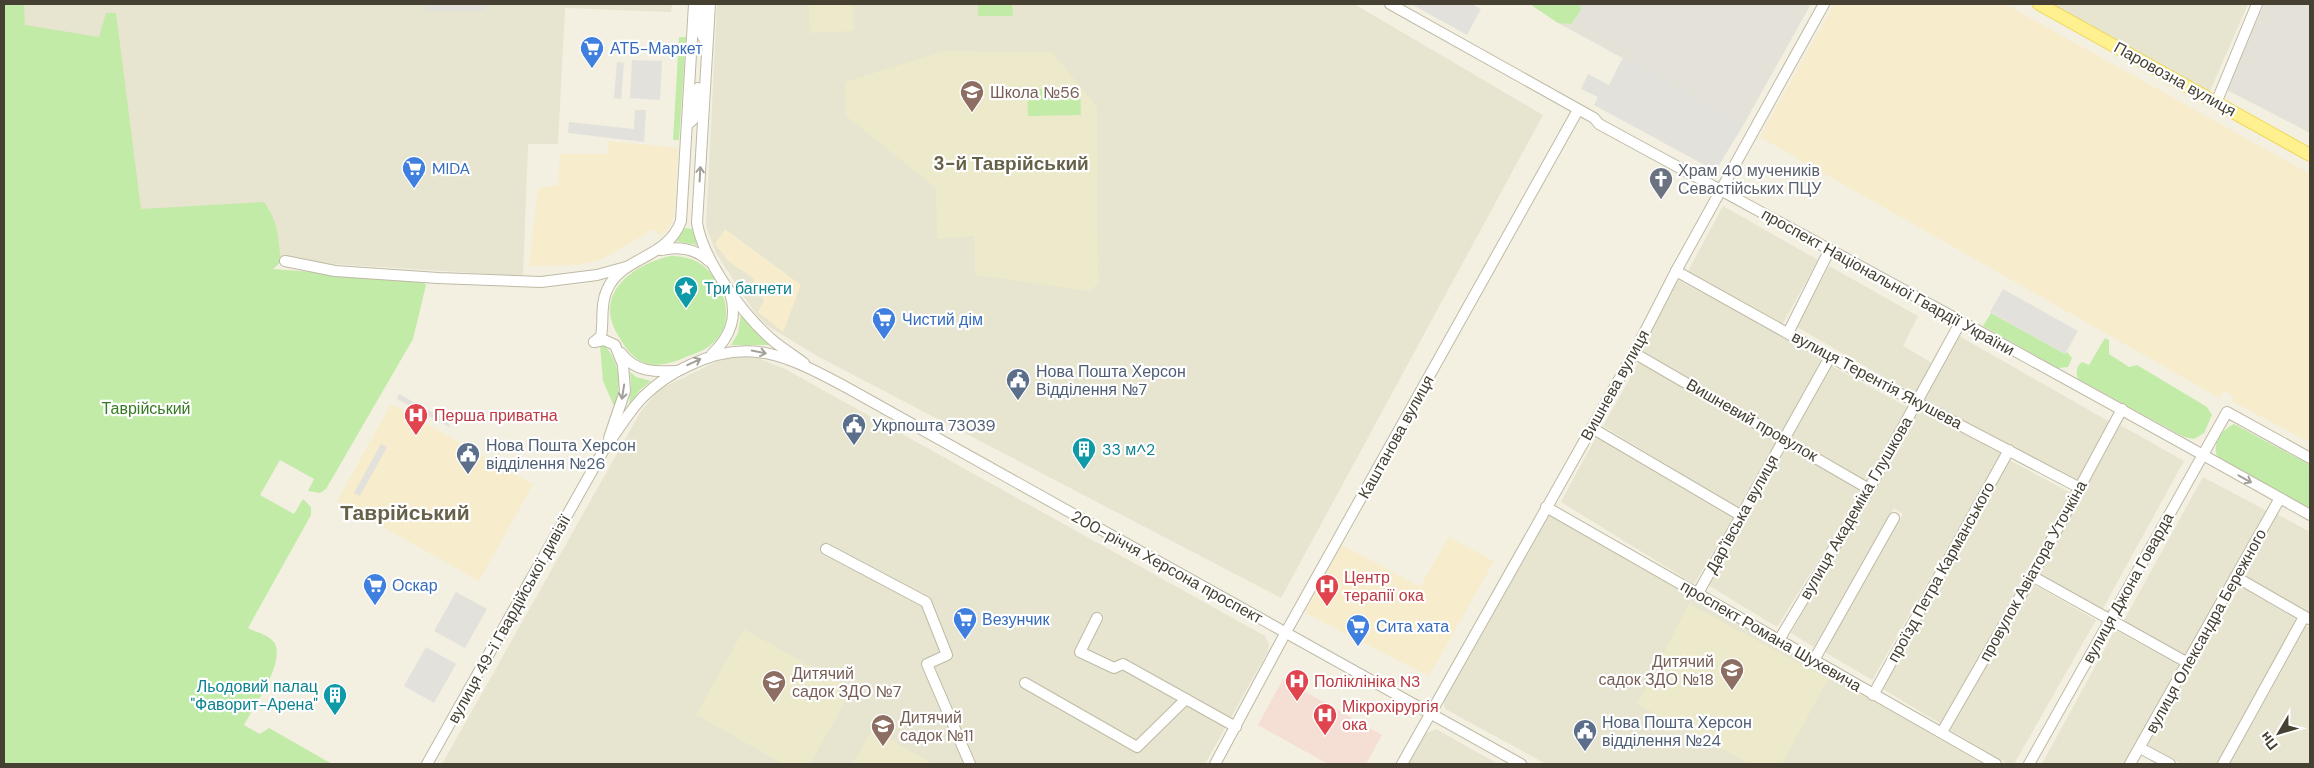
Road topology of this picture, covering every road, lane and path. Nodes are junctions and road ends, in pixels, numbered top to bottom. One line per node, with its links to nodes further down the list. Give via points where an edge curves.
1 (694, 4): 11 (street)
2 (703, 4): 8 (street, via 701,33)
3 (710, 4): 8 (street)
4 (1390, 4): 10 (street, проспект Національної Гвардії України)
5 (1824, 4): 13 (street, Вишнева вулиця)
6 (2039, 4): 9 (main road, Паровозна вулиця)
7 (2256, 4): 9 (street)
8 (708, 45): 11 (street, via 700,53 696,118); 18 (street, one-way to 8, via 704,248 697,223)
9 (2216, 103): 12 (main road, Паровозна вулиця)
10 (1578, 110): 13 (street, проспект Національної Гвардії України); 54 (street, Каштанова вулиця)
11 (688, 124): 14 (street, via 681,221 674,237)
12 (2310, 155)
13 (1721, 191): 15 (street, проспект Національної Гвардії України); 19 (street, Вишнева вулиця)
14 (659, 251): 17 (street); 18 (street, via 672,248 689,250 704,256)
15 (1829, 251): 24 (street, проспект Національної Гвардії України); 25 (street)
16 (285, 261): 20 (street, via 336,271 438,278 541,282)
17 (630, 266): 20 (street); 22 (street, via 613,279)
18 (716, 268): 21 (street)
19 (1676, 271): 25 (street, вулиця Терентія Якушева); 27 (street, Вишнева вулиця)
20 (591, 276): 22 (street, via 603,279)
21 (727, 284): 28 (street, via 734,317 730,332); 31 (street, via 770,338)
22 (606, 291): 23 (street)
23 (604, 323): 26 (street); 26 (street, via 602,336 594,342 604,340)
24 (1960, 323): 32 (street, вулиця Академіка Глушкова); 33 (street, проспект Національної Гвардії України)
25 (1788, 333): 29 (street, вулиця Терентія Якушева)
26 (615, 345): 30 (street, via 627,361 639,368 655,372); 36 (street, one-way to 36, via 623,365 625,391)
27 (1634, 353): 34 (street, Вишнева вулиця); 35 (street, Вишневий провулок)
28 (711, 354): 30 (street, one-way to 28); 31 (street, one-way to 31, via 757,351)
29 (1830, 356): 32 (street, вулиця Терентія Якушева); 35 (street, Дар'ївська вулиця)
30 (678, 370): 36 (street, via 641,399)
31 (812, 370): 54 (street, 200-річчя Херсона проспект)
32 (1917, 403): 37 (street, вулиця Терентія Якушева); 41 (street, вулиця Академіка Глушкова)
33 (2122, 409): 38 (street, проспект Національної Гвардії України); 40 (street, провулок Авіатора Уточкіна)
34 (1592, 428): 43 (street, Вишнева вулиця); 44 (street)
35 (1785, 439): 41 (street, Вишневий провулок); 44 (street, Дар'ївська вулиця)
36 (606, 446): 65 (street, вулиця 49-ї Гвардійської дивізії)
37 (2009, 450): 40 (street, вулиця Терентія Якушева); 59 (street, проїзд Петра Карманського)
38 (2203, 455): 39 (street, вулиця Джона Говарда, via 2227,412); 42 (street, проспект Національної Гвардії України, one-way to 42); 53 (street, вулиця Джона Говарда)
39 (2310, 458)
40 (2080, 488): 48 (street, провулок Авіатора Уточкіна)
41 (1869, 489): 55 (street, вулиця Академіка Глушкова)
42 (2280, 498): 45 (street, проспект Національної Гвардії України); 49 (street, вулиця Олександра Бережного)
43 (1546, 507): 50 (street, проспект Романа Шухевича); 61 (street, Вишнева вулиця)
44 (1740, 515): 50 (street, Дар'ївська вулиця)
45 (2310, 515)
46 (1894, 518): 56 (street)
47 (826, 549): 66 (street, via 926,602 947,655 927,664)
48 (2032, 576): 53 (street); 63 (street, провулок Авіатора Уточкіна)
49 (2236, 577): 52 (street); 57 (street, вулиця Олександра Бережного)
50 (1698, 593): 55 (street, проспект Романа Шухевича)
51 (1098, 618): 60 (street, via 1080,652 1114,668 1123,664)
52 (2307, 618): 74 (street)
53 (2110, 620): 57 (street); 71 (street, вулиця Джона Говарда)
54 (1286, 632): 61 (street, 200-річчя Херсона проспект); 62 (street, Каштанова вулиця)
55 (1779, 640): 56 (street, проспект Романа Шухевича)
56 (1814, 660): 59 (street, проспект Романа Шухевича)
57 (2188, 663): 64 (street, вулиця Олександра Бережного)
58 (1025, 683): 60 (street, via 1137,746)
59 (1873, 695): 63 (street, проспект Романа Шухевича)
60 (1186, 699): 62 (street)
61 (1431, 715): 68 (street, Вишнева вулиця); 69 (street, 200-річчя Херсона проспект)
62 (1236, 727): 67 (street, Каштанова вулиця)
63 (1942, 732): 70 (street, проспект Романа Шухевича)
64 (2140, 748): 72 (street, вулиця Олександра Бережного); 73 (street)
65 (427, 764)
66 (970, 764)
67 (1215, 764)
68 (1402, 764)
69 (1521, 764)
70 (1996, 764)
71 (2029, 764)
72 (2130, 764)
73 (2170, 764)
74 (2223, 764)

